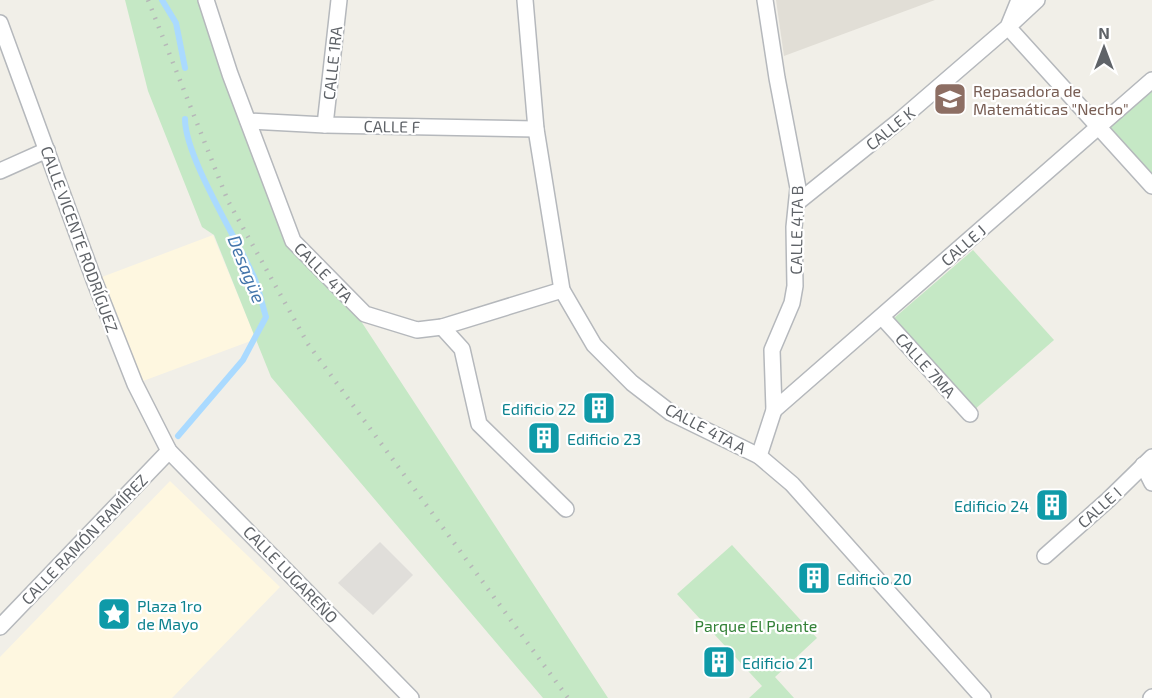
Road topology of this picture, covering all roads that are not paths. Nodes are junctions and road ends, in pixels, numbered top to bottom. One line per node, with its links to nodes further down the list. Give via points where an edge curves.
1 (206, 0): 10 (street, CALLE 4TA)
2 (339, 0): 11 (street, CALLE 1RA)
3 (525, 0): 13 (street, CALLE 4TA A)
4 (765, 0): 17 (street, CALLE 4TA B, via 797,174)
5 (1019, 0): 8 (street, CALLE K)
6 (1037, 0): 8 (street, CALLE K)
7 (0, 23): 14 (street, CALLE VICENTE RODRÍGUEZ)
8 (1008, 27): 12 (street); 17 (street, CALLE K)
9 (1152, 80): 12 (street, CALLE J)
10 (248, 121): 11 (street, CALLE F); 20 (street, CALLE 4TA, via 293,241 365,314 417,330)
11 (325, 125): 13 (street, CALLE F)
12 (1098, 127): 16 (street); 19 (street, CALLE J)
13 (536, 129): 18 (street, CALLE 4TA A)
14 (47, 150): 15 (street); 23 (street, CALLE VICENTE RODRÍGUEZ, via 135,384)
15 (0, 171)
16 (1152, 186)
17 (798, 202): 21 (street, CALLE 4TA B, via 794,227 795,286 772,350)
18 (562, 290): 20 (street, CALLE 4TA); 24 (street, CALLE 4TA A, via 594,345 632,383 671,413)
19 (882, 317): 21 (street, CALLE J); 22 (street, CALLE 7MA)
20 (442, 327): 27 (street, via 462,349 479,424)
21 (774, 410): 24 (street, CALLE 4TA B)
22 (970, 414)
23 (168, 451): 29 (street, CALLE RAMÓN RAMÍREZ); 30 (street, CALLE LUGAREÑO)
24 (759, 456): 31 (street, CALLE 4TA A, via 792,484)
25 (1148, 461): 26 (street); 28 (street, CALLE I)
26 (1152, 483)
27 (566, 509)
28 (1045, 556)
29 (0, 627)
30 (411, 698)
31 (983, 698)

